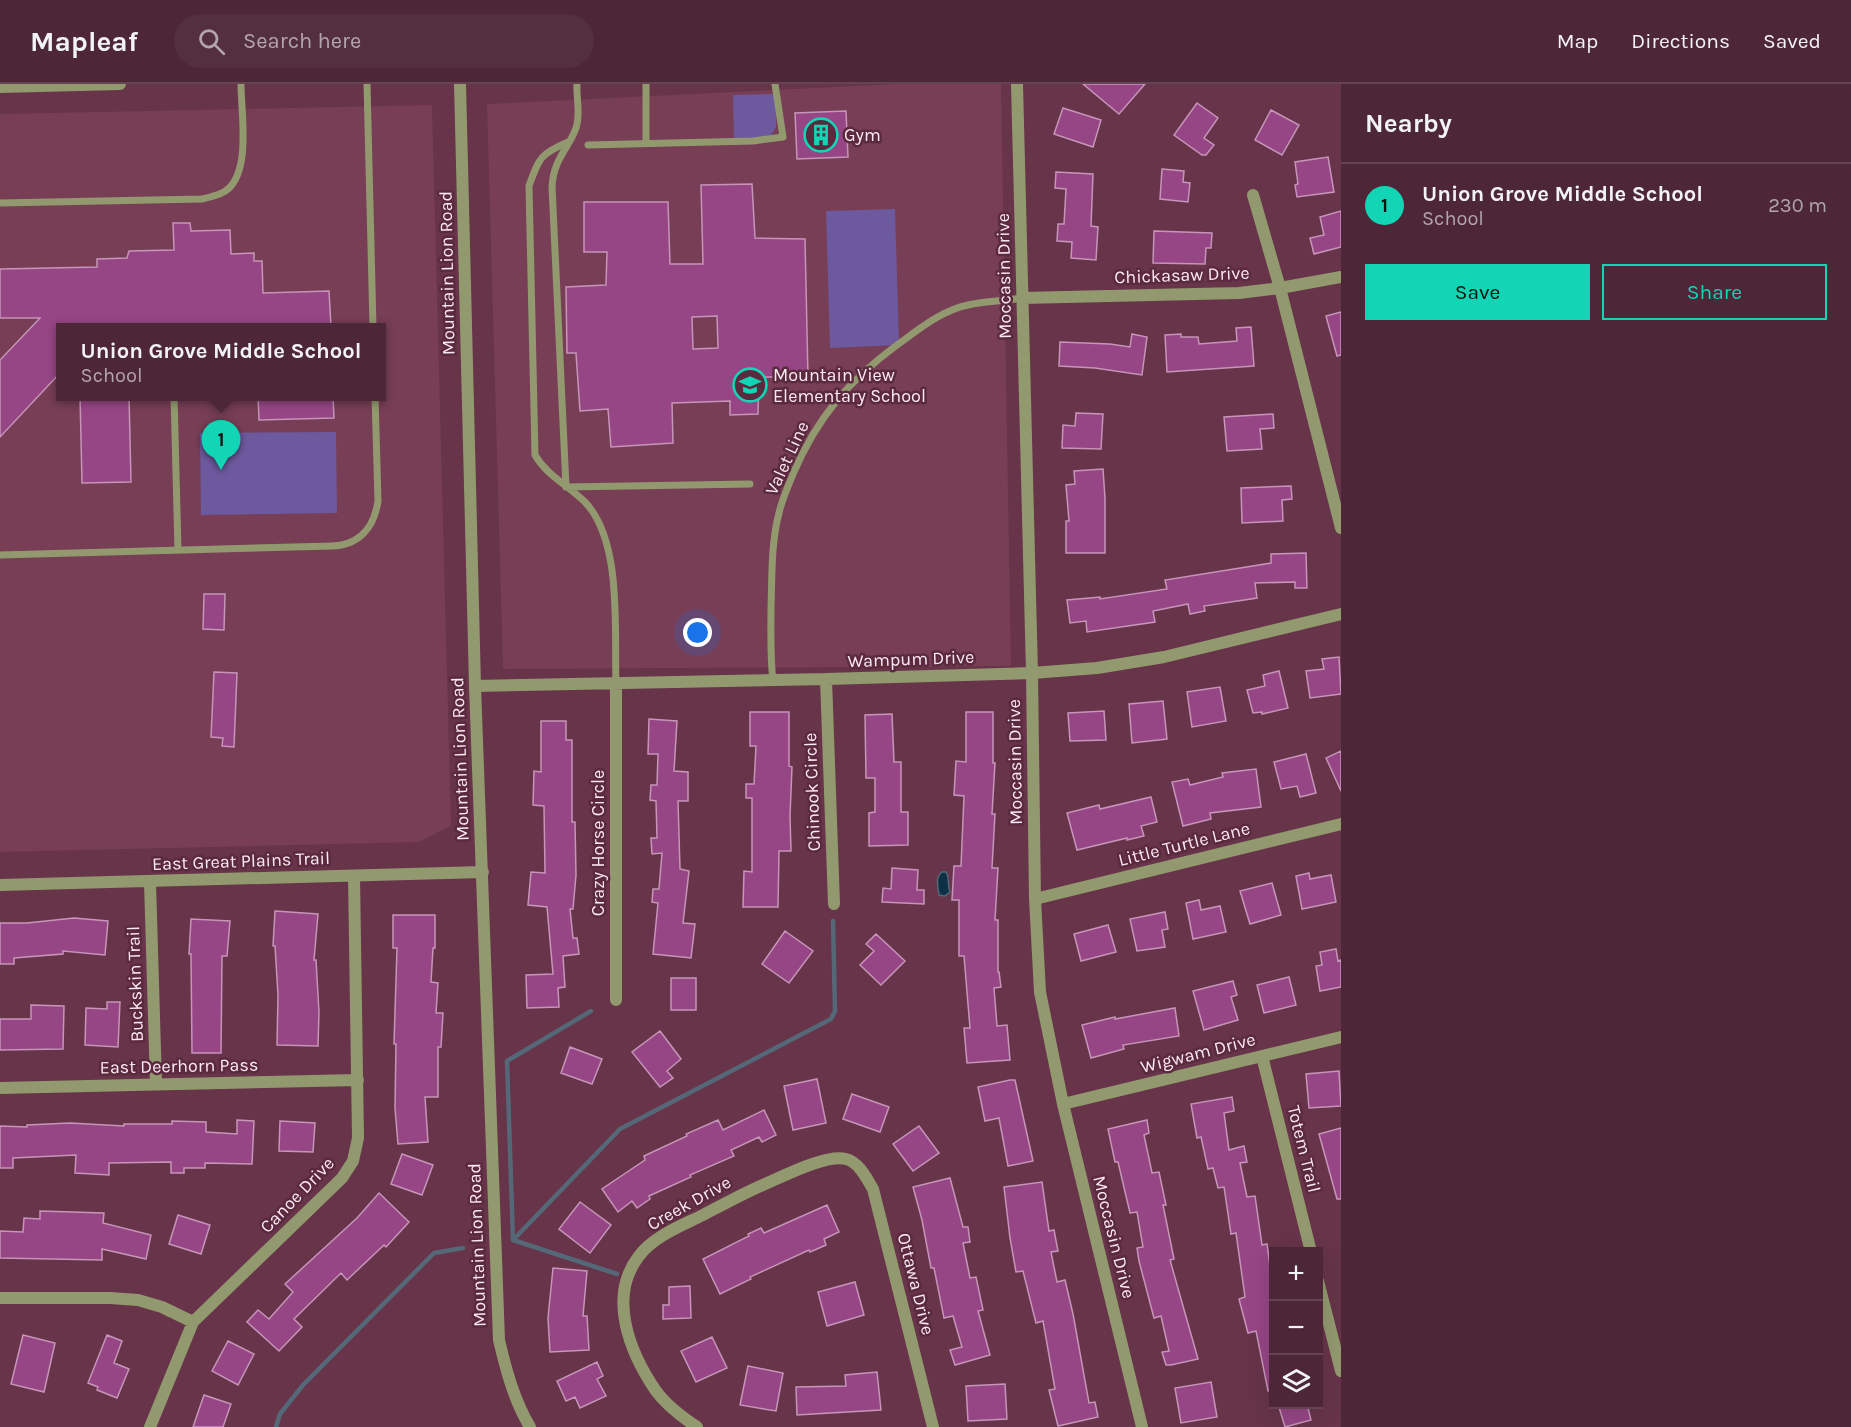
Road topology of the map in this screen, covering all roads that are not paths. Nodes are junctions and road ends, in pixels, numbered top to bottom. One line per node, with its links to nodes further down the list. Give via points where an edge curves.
1 (120, 84): 9 (street)
2 (241, 84): 14 (lane, via 243,160 228,189 202,199)
3 (367, 84): 18 (lane)
4 (460, 84): 31 (street, Mountain Lion Road)
5 (577, 84): 10 (lane, via 576,128)
6 (646, 84): 11 (lane)
7 (775, 84): 11 (lane, via 783,137)
8 (1017, 84): 17 (street, Moccasin Drive)
9 (0, 87)
10 (568, 142): 22 (lane, via 558,159 552,186); 22 (lane, via 546,152 529,186 535,455 542,467)
11 (646, 142): 12 (lane)
12 (588, 144)
13 (1253, 195): 16 (street)
14 (0, 203)
15 (1341, 277): 16 (street, Chickasaw Drive)
16 (1280, 288): 17 (street, Chickasaw Drive, via 1239,293); 23 (street)
17 (1022, 298): 27 (street, Moccasin Drive); 29 (lane, Valet Line, via 967,305 942,315 873,362 827,411 805,446 778,514 771,593)
18 (373, 323)
19 (174, 401): 24 (lane)
20 (375, 401): 24 (lane, via 378,501 376,514 355,541 342,546)
21 (750, 484): 22 (lane)
22 (566, 487): 30 (lane, via 585,502 600,523 608,550 614,579)
23 (1341, 528)
24 (178, 550): 25 (lane)
25 (0, 555)
26 (1341, 614): 27 (street, Wampum Drive, via 1164,657)
27 (1032, 673): 28 (street, Wampum Drive); 37 (street, Moccasin Drive)
28 (826, 679): 29 (street, Wampum Drive); 38 (street, Chinook Circle)
29 (773, 681): 30 (street, Wampum Drive)
30 (616, 685): 31 (street, Wampum Drive); 39 (street, Crazy Horse Circle)
31 (475, 686): 33 (street, Mountain Lion Road)
32 (1341, 824): 37 (street, Little Turtle Lane)
33 (483, 872): 34 (street, East Great Plains Trail); 53 (street, Mountain Lion Road, via 499,1340 508,1377)
34 (354, 876): 35 (street, East Great Plains Trail); 42 (street, Canoe Drive)
35 (150, 882): 36 (street, East Great Plains Trail); 43 (street, Buckskin Trail)
36 (0, 885)
37 (1035, 899): 45 (street, Moccasin Drive, via 1040,992)
38 (834, 904)
39 (616, 1000)
40 (1341, 1037): 41 (street, Wigwam Drive)
41 (1262, 1056): 45 (street, Wigwam Drive); 47 (street, Totem Trail)
42 (358, 1080): 43 (street, East Deerhorn Pass); 50 (street, Canoe Drive, via 358,1138 353,1161 342,1178)
43 (156, 1084): 44 (street, East Deerhorn Pass)
44 (0, 1088)
45 (1064, 1104): 56 (street, Moccasin Drive)
46 (847, 1159): 54 (street, Creek Drive, via 823,1160 752,1190 656,1239 639,1256 626,1279 626,1330 637,1359 657,1392); 55 (street, Ottawa Drive, via 861,1170 873,1189)
47 (1310, 1247)
48 (0, 1298): 50 (street, via 138,1300 162,1306)
49 (1323, 1301): 51 (street)
50 (193, 1322): 52 (street, Canoe Drive)
51 (1341, 1371)
52 (150, 1427)
53 (530, 1427)
54 (697, 1427)
55 (933, 1427)
56 (1142, 1427)

